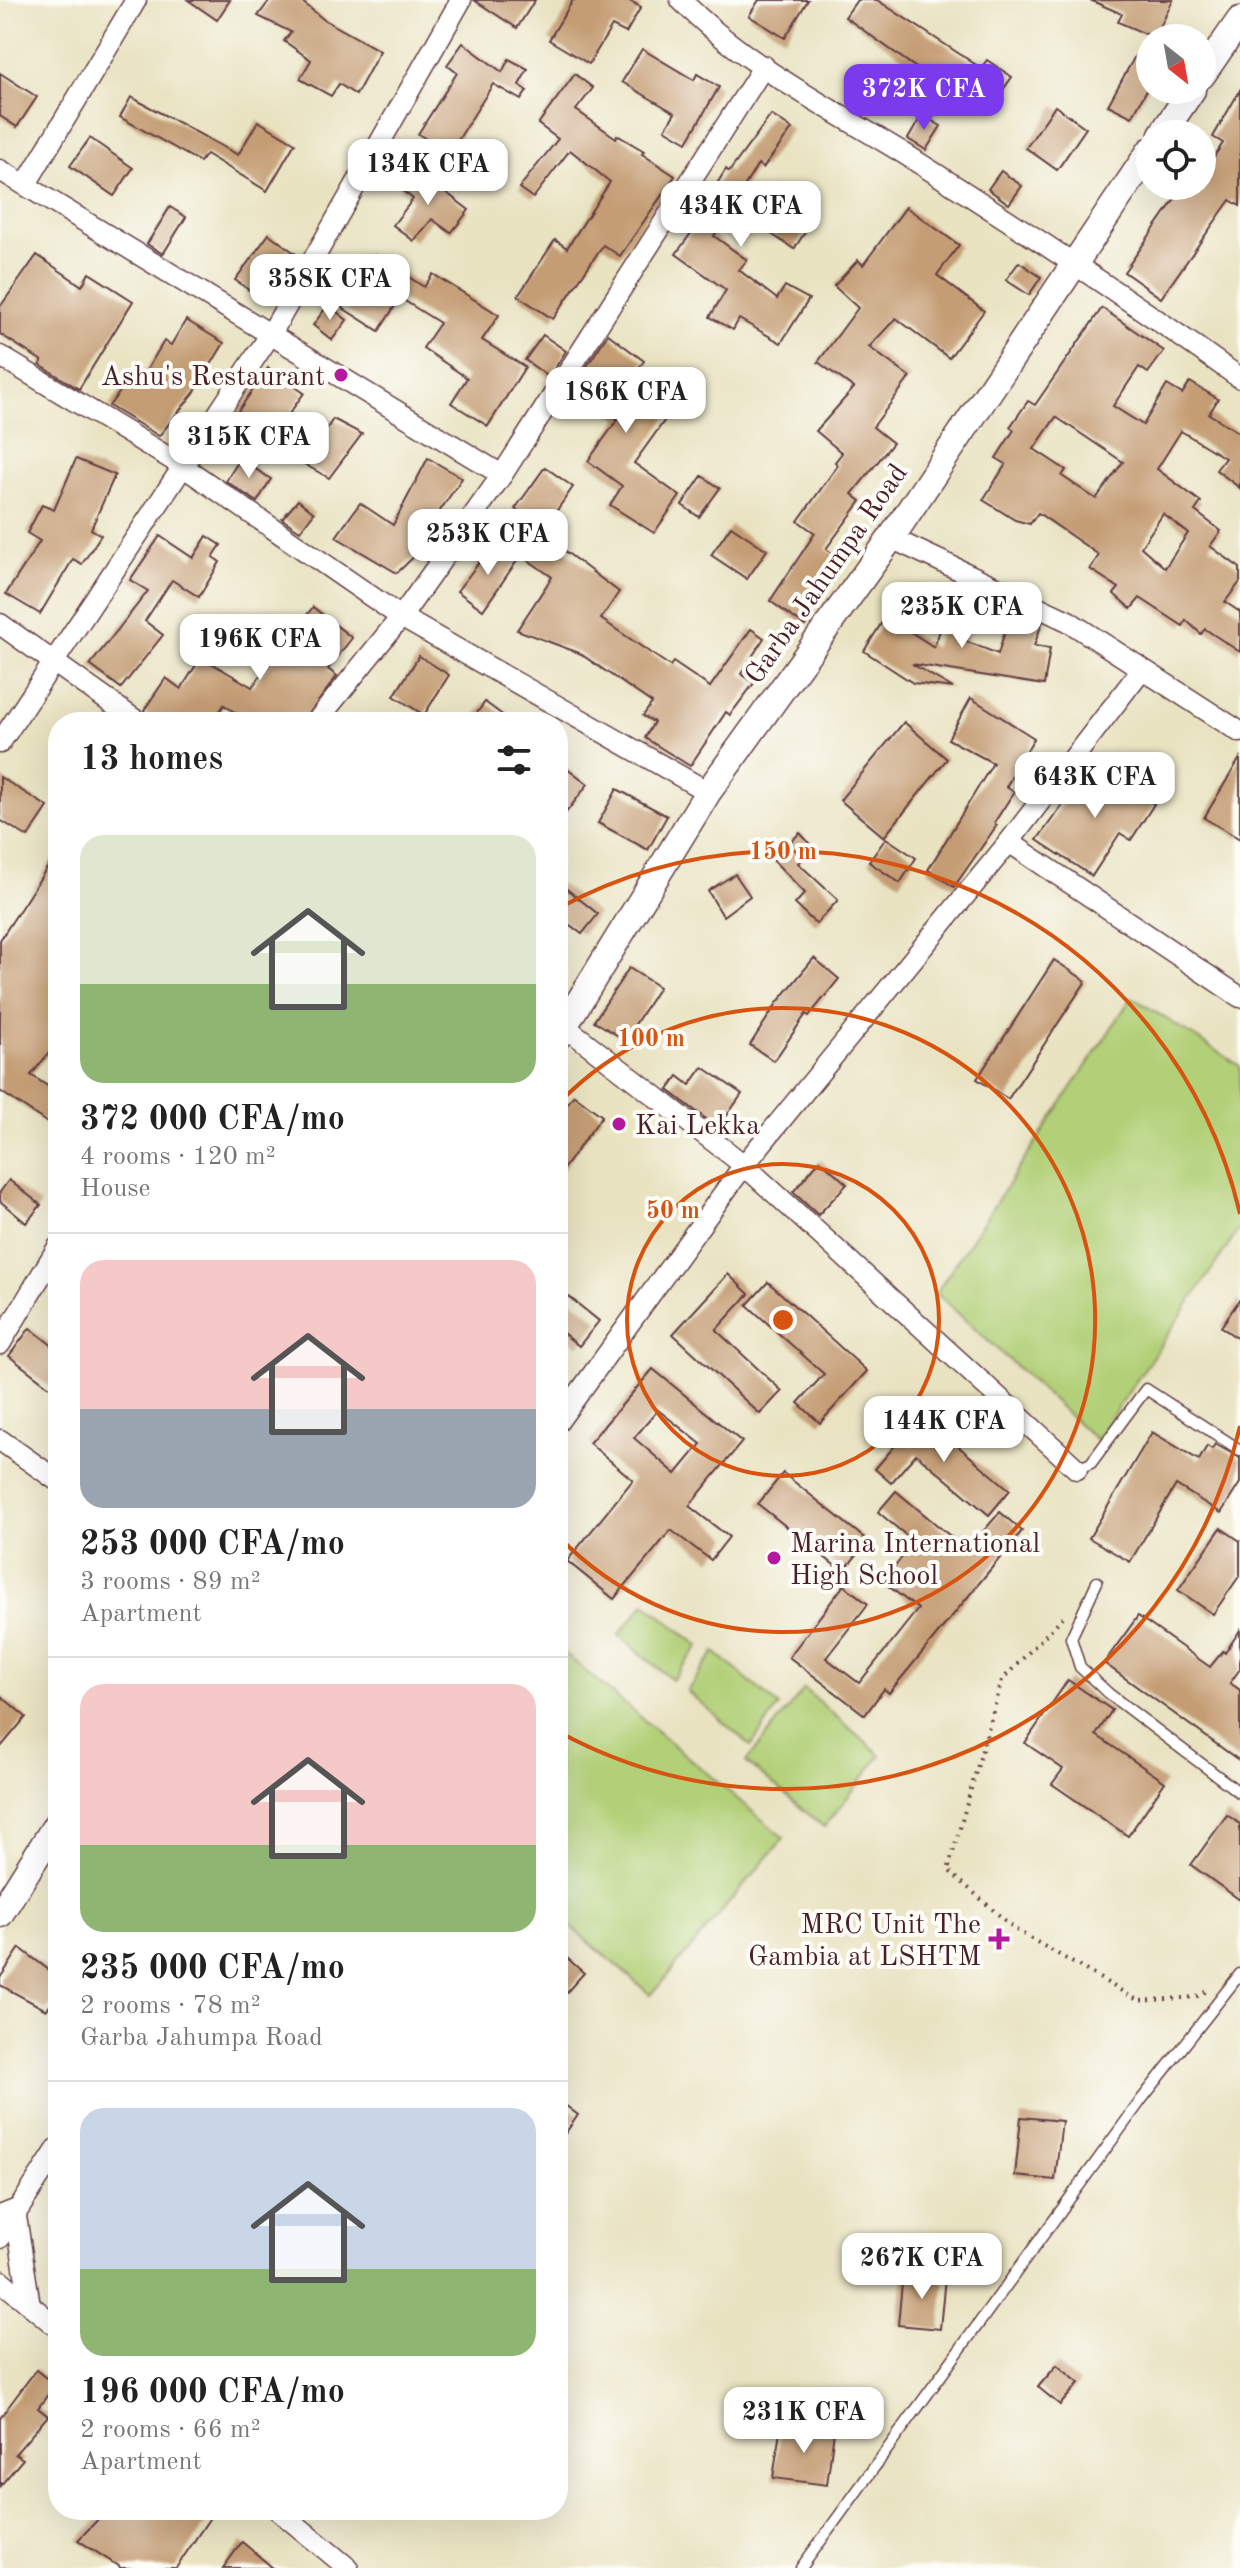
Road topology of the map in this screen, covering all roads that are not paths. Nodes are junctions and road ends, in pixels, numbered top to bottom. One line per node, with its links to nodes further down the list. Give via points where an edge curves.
1 (136, 0): 9 (street)
2 (461, 0): 11 (street)
3 (681, 0): 6 (street)
4 (1240, 20): 5 (street)
5 (1216, 55)
6 (764, 66): 10 (street); 15 (street)
7 (0, 170): 9 (street)
8 (1136, 171): 10 (street, Garba Jahumpa Road)
9 (26, 184): 11 (street)
10 (1074, 261): 13 (street); 16 (street, Garba Jahumpa Road)
11 (272, 332): 14 (street); 15 (street)
12 (0, 356): 14 (street)
13 (1240, 378)
14 (181, 465): 17 (street); 19 (street)
15 (502, 475): 17 (street)
16 (891, 538): 20 (street, via 1068,621); 27 (street, Garba Jahumpa Road)
17 (401, 617): 22 (street); 23 (street)
18 (0, 624): 19 (street)
19 (53, 660): 21 (street); 26 (street)
20 (1142, 669): 25 (street); 28 (street)
21 (124, 712)
22 (324, 712)
23 (568, 712)
24 (568, 712): 27 (street)
25 (1240, 732)
26 (0, 743)
27 (708, 792): 30 (street, Garba Jahumpa Road)
28 (1009, 842): 29 (street); 32 (street)
29 (1240, 997)
30 (568, 1015)
31 (568, 1034): 32 (street)
32 (744, 1165): 35 (street); 38 (street)
33 (48, 1264): 34 (street)
34 (0, 1344)
35 (568, 1408)
36 (0, 1440): 39 (street)
37 (1240, 1450): 38 (lane, via 1146,1389 1091,1463)
38 (1077, 1469)
39 (48, 1474)
40 (1097, 1582): 41 (lane, via 1071,1638 1080,1667 1138,1720)
41 (1240, 1793)
42 (48, 1838): 43 (street)
43 (0, 1914)
44 (1240, 1974): 53 (lane, via 1133,2112)
45 (48, 2161): 46 (street)
46 (8, 2213): 47 (street); 49 (street)
47 (0, 2238)
48 (0, 2280): 49 (street)
49 (30, 2305): 50 (street)
50 (48, 2320)
51 (290, 2520): 52 (street)
52 (348, 2568)
53 (801, 2568)

